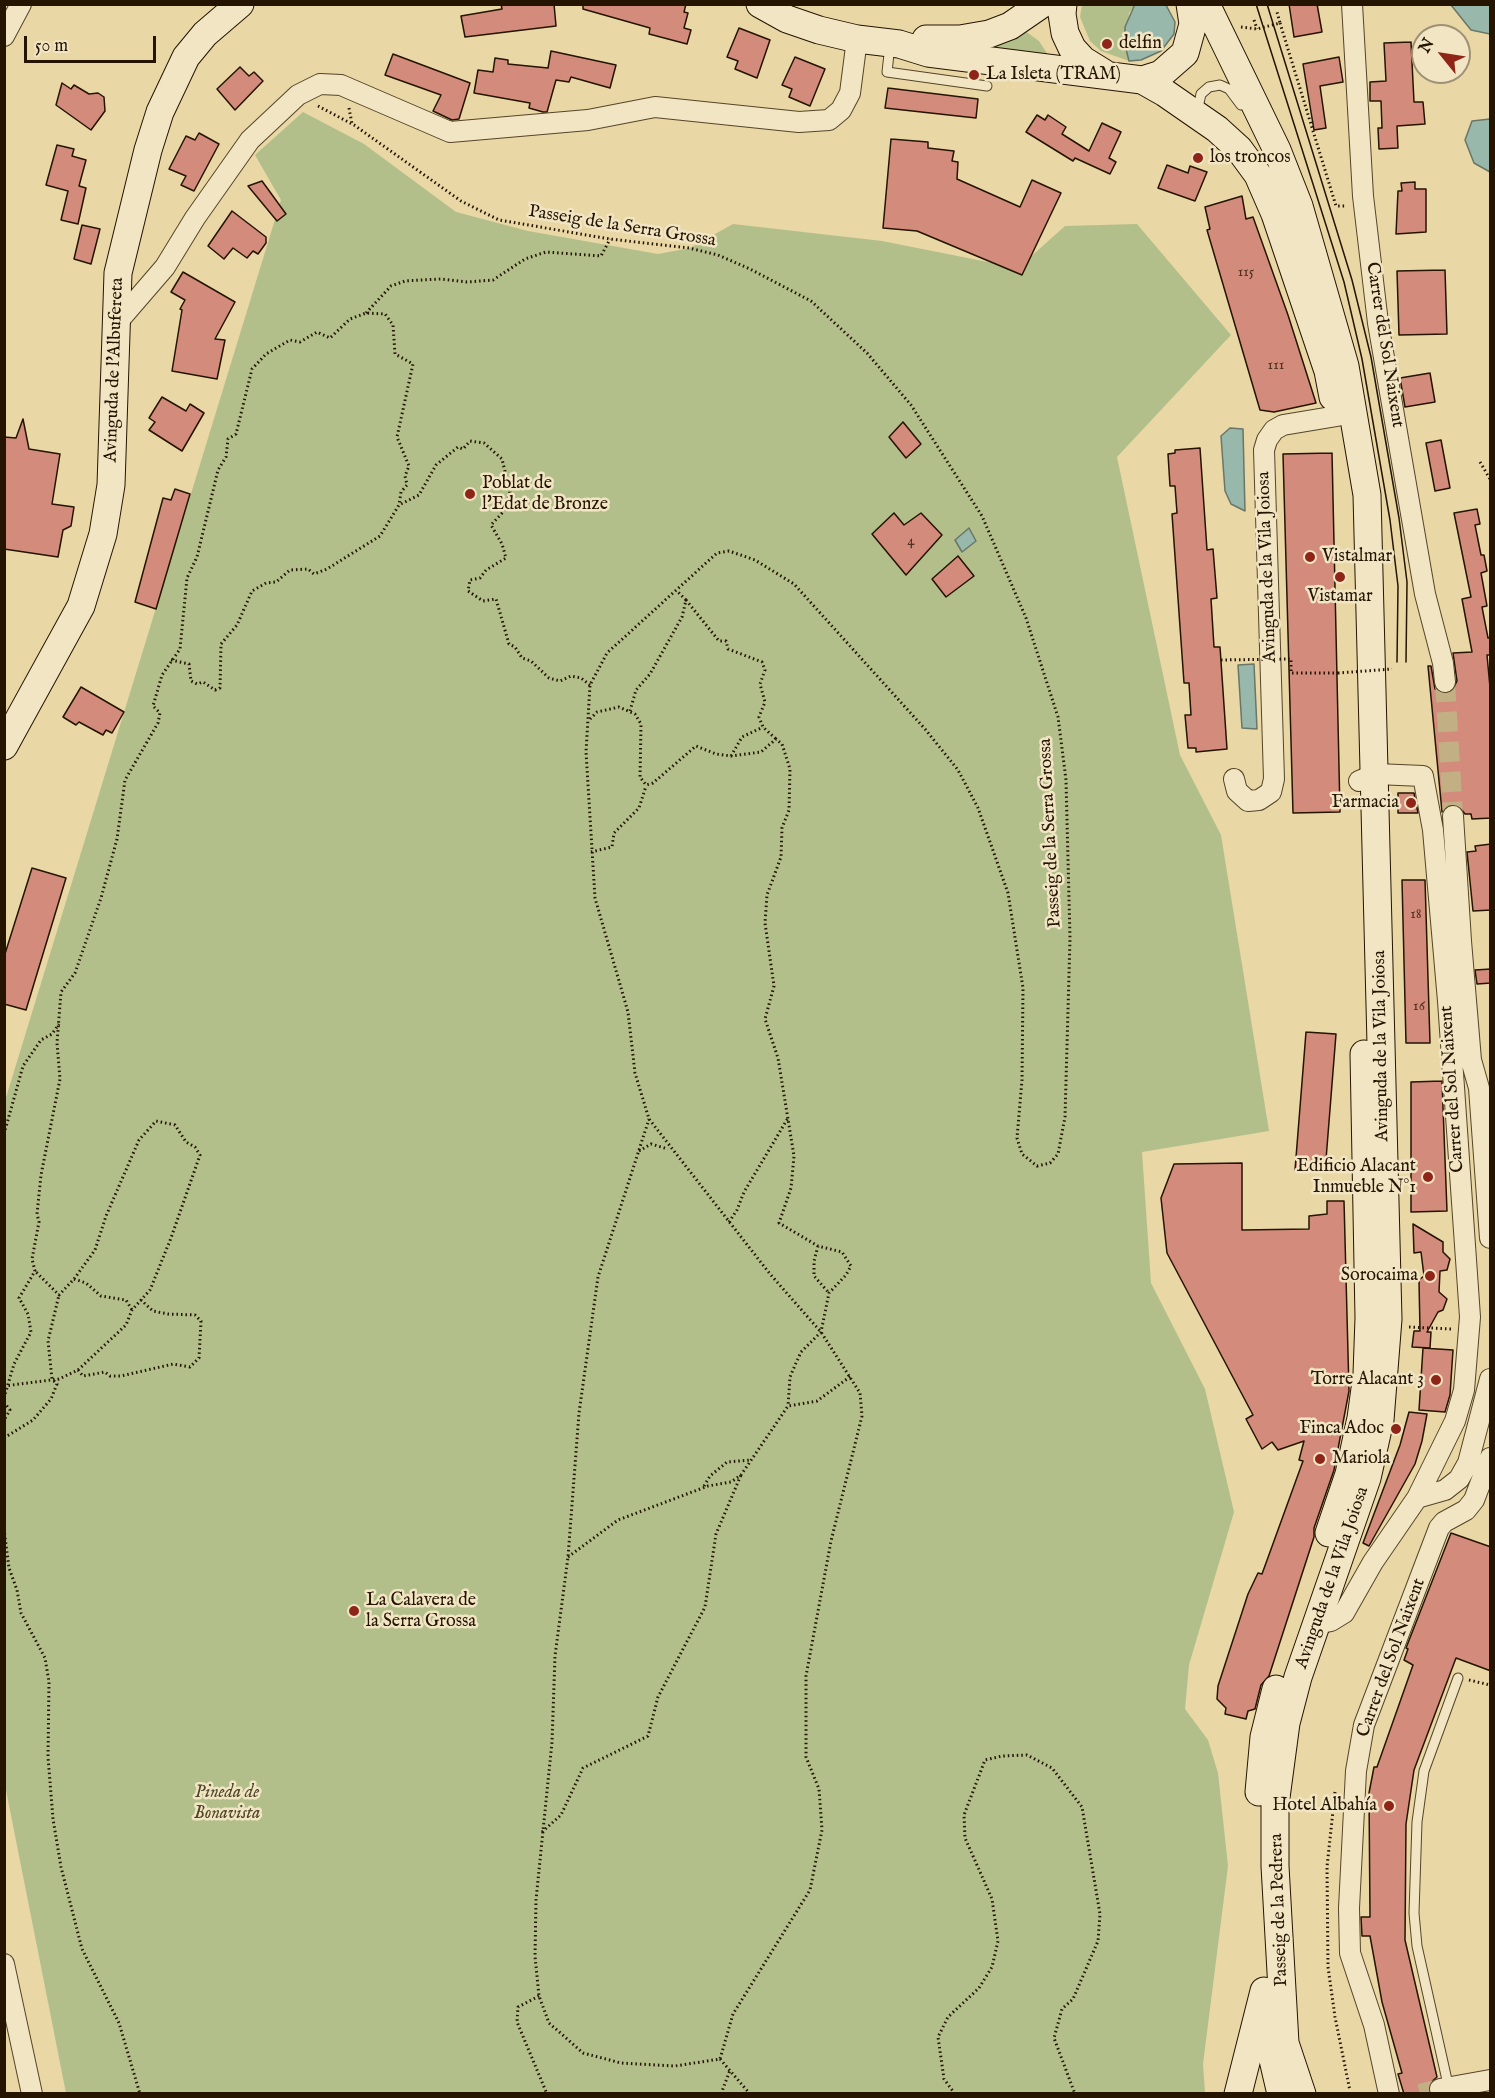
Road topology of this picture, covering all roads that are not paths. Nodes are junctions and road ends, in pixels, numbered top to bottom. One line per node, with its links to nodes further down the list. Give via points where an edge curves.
1 (21, 4): 10 (street)
2 (240, 4): 18 (main road, Avinguda de l'Albufereta, via 205,34 186,57 160,112 118,273)
3 (760, 4): 11 (main road, via 787,19)
4 (1063, 4): 13 (main road, via 1065,33 1072,48)
5 (1191, 4): 9 (main road, Avinguda de la Vila Joiosa); 14 (main road, via 1194,24 1185,53 1161,74)
6 (1206, 4): 9 (main road, Avinguda de la Vila Joiosa)
7 (1352, 4): 20 (street, Carrer del Sol Naixent, via 1363,196 1378,323 1425,594)
8 (1034, 8): 12 (main road, via 989,34)
9 (1228, 34): 19 (main road, Avinguda de la Vila Joiosa, via 1267,142 1299,206 1338,337)
10 (4, 36)
11 (856, 39): 12 (main road); 18 (street, via 850,93 841,110 829,120 799,122 655,107 588,120 450,132 341,86 320,84 298,95 250,140 165,267)
12 (894, 43): 13 (main road, via 928,53); 15 (lane, via 887,72)
13 (1110, 76): 14 (main road)
14 (1142, 80): 16 (main road, Avinguda de la Vila Joiosa)
15 (987, 86)
16 (1197, 115): 17 (lane, via 1201,94 1220,85 1237,98); 19 (main road, Avinguda de la Vila Joiosa, via 1239,150 1258,175)
17 (1247, 116)
18 (115, 326): 21 (main road, Avinguda de l'Albufereta, via 111,485 95,568 81,606)
19 (1346, 414): 22 (main road, Avinguda de la Vila Joiosa); 23 (street, Avinguda de la Vila Joiosa, via 1283,425 1267,440 1264,450 1274,779 1271,792 1259,800 1248,801 1237,790)
20 (1445, 682)
21 (4, 746)
22 (1367, 777): 29 (street, Carrer del Sol Naixent, via 1423,776 1433,830 1470,1317 1464,1390); 32 (main road, Avinguda de la Vila Joiosa, via 1388,1319 1386,1376 1367,1478); 35 (main road, Avinguda de la Vila Joiosa, via 1367,1374 1349,1474 1281,1672 1266,1728 1257,1805 1256,1866)
23 (1234, 779)
24 (1453, 816): 25 (street, Carrer del Sol Naixent, via 1471,1059 1479,1088)
25 (1491, 1238)
26 (1491, 1379): 27 (street)
27 (1490, 1385): 30 (street, via 1468,1463)
28 (1491, 1458): 42 (street, Carrer del Sol Naixent, via 1474,1500 1439,1528 1364,1725 1356,1771 1350,1953 1374,2025)
29 (1437, 1463): 30 (street, via 1442,1475); 31 (street, Carrer del Sol Naixent)
30 (1459, 1479): 31 (street, via 1445,1490)
31 (1417, 1498): 32 (street, Carrer del Sol Naixent, via 1344,1613)
32 (1316, 1624): 41 (main road, Avinguda de la Vila Joiosa, via 1286,1723 1275,1805 1285,2043)
33 (1458, 1678): 37 (lane, via 1424,1771 1417,1822 1414,1913)
34 (4, 1964): 38 (street)
35 (1264, 1991): 39 (main road); 40 (main road, Avinguda de la Vila Joiosa, via 1267,2046)
36 (1491, 2080): 37 (street)
37 (1446, 2090)
38 (32, 2094)
39 (1238, 2094)
40 (1281, 2094)
41 (1302, 2094)
42 (1389, 2094)

